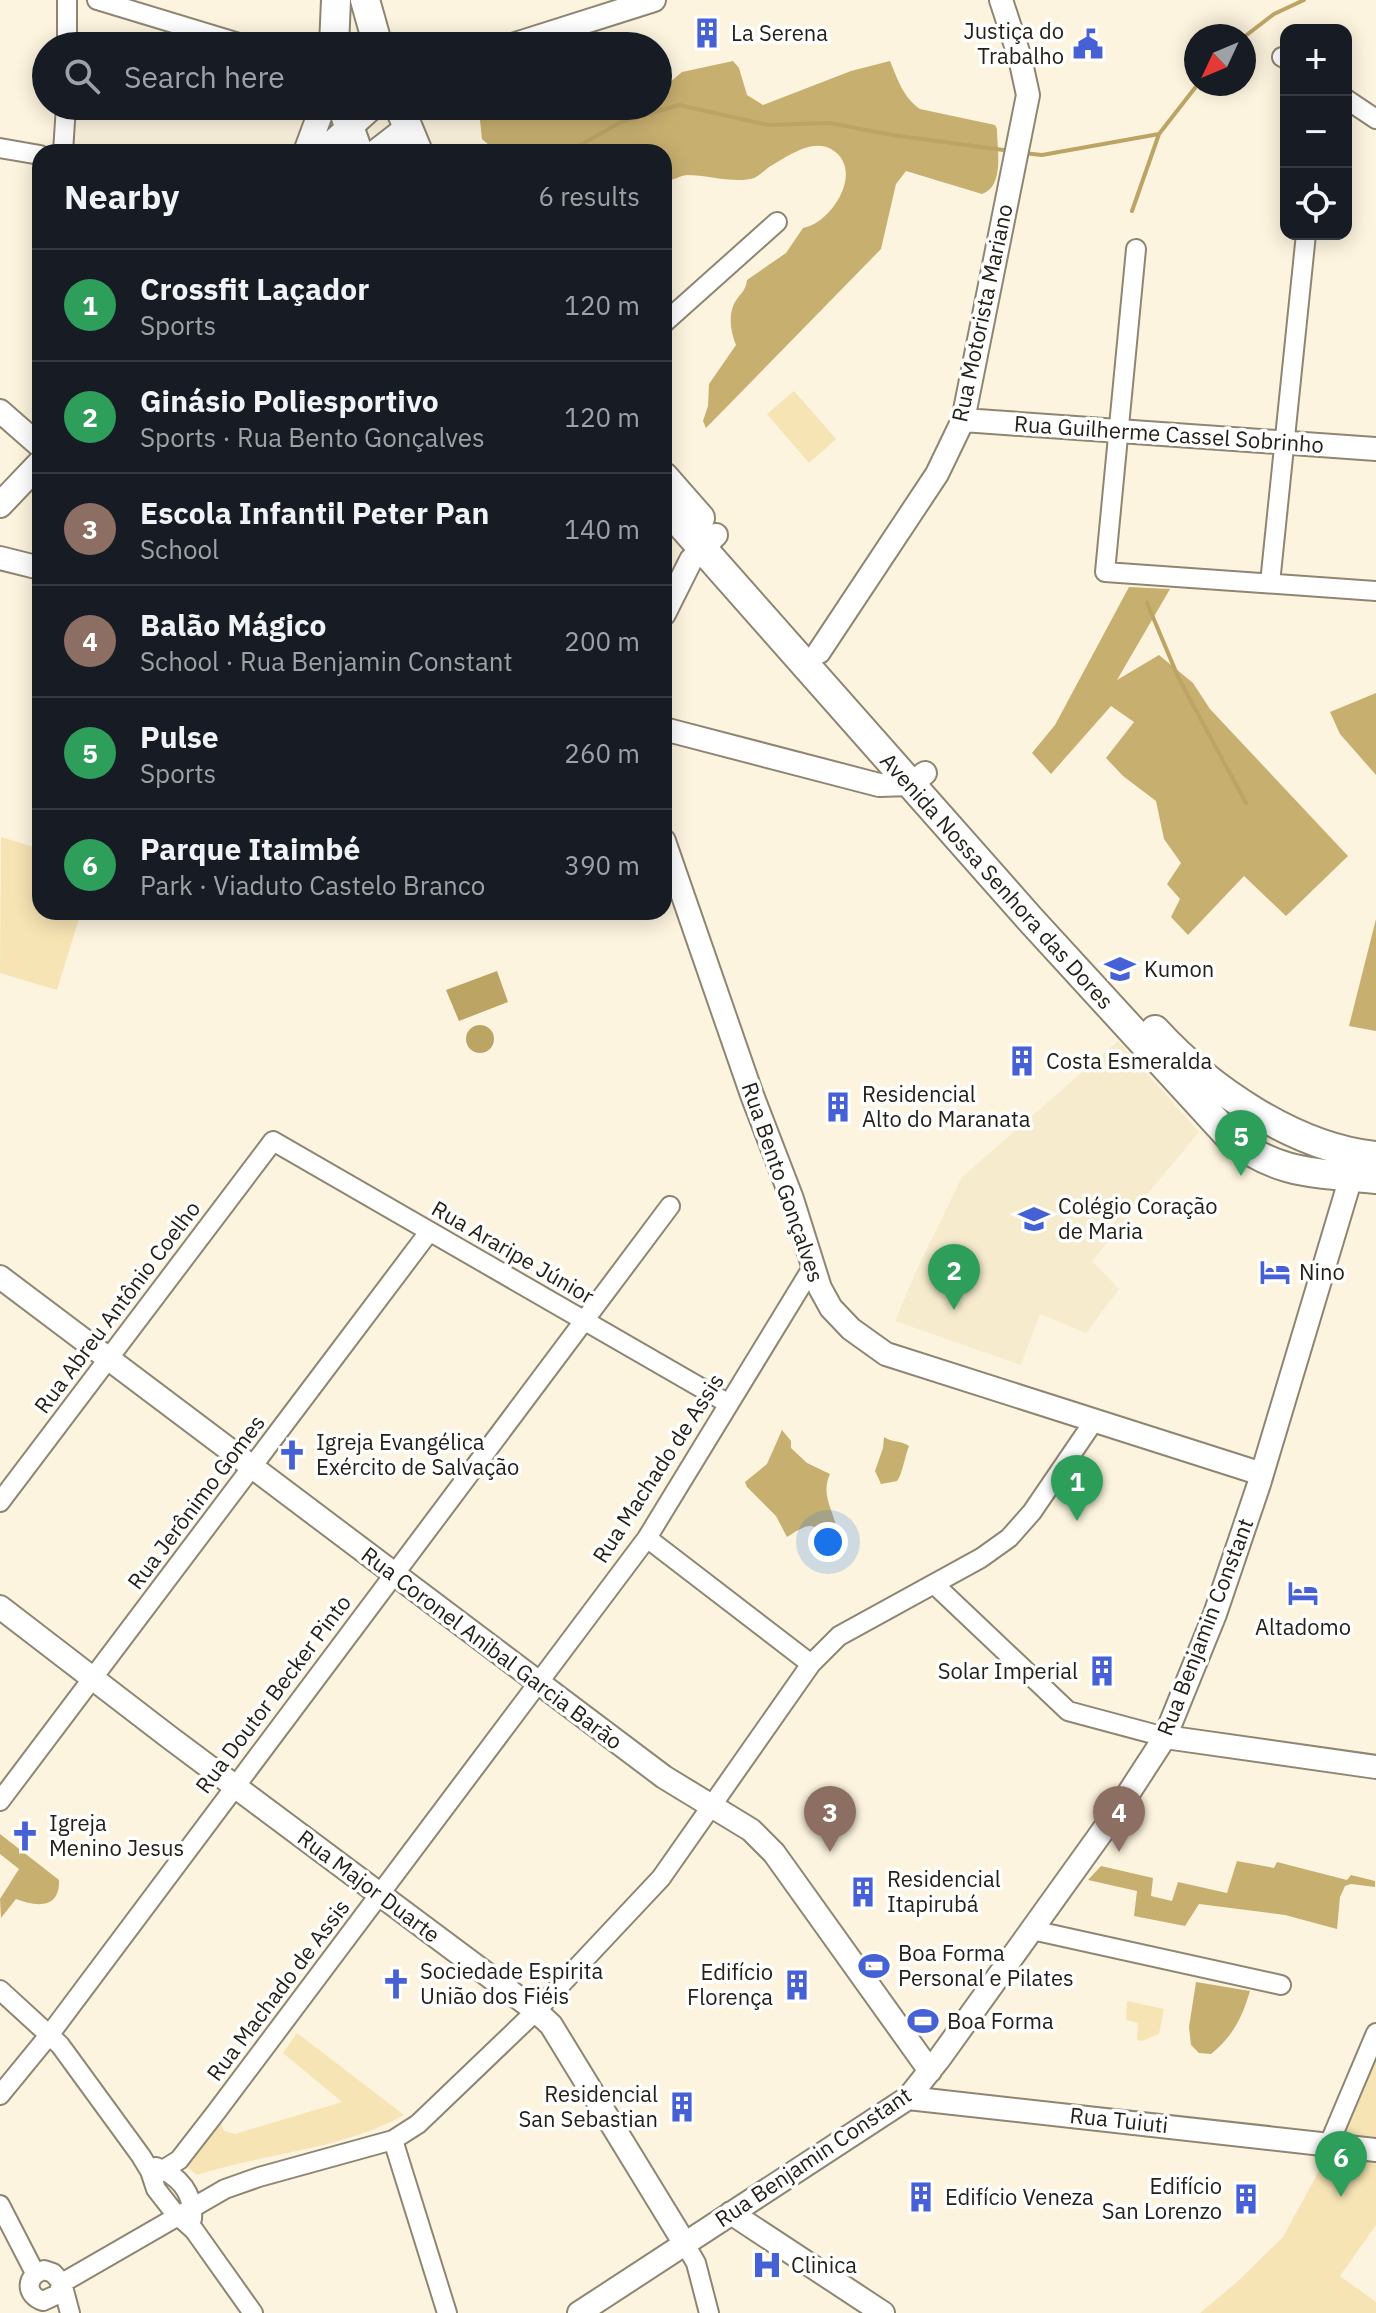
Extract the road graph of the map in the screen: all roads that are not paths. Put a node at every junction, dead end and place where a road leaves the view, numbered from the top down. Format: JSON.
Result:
{"nodes":[{"id":1,"x":67,"y":0,"type":"edge"},
{"id":2,"x":97,"y":0,"type":"edge"},
{"id":3,"x":336,"y":0,"type":"edge"},
{"id":4,"x":365,"y":0,"type":"edge"},
{"id":5,"x":654,"y":0,"type":"edge"},
{"id":6,"x":1001,"y":0,"type":"edge"},
{"id":7,"x":614,"y":6,"type":"edge"},
{"id":8,"x":67,"y":32,"type":"edge"},
{"id":9,"x":203,"y":32,"type":"edge"},
{"id":10,"x":335,"y":32,"type":"edge"},
{"id":11,"x":374,"y":32,"type":"edge"},
{"id":12,"x":546,"y":32,"type":"edge"},
{"id":13,"x":1352,"y":103,"type":"edge"},
{"id":14,"x":1376,"y":119,"type":"edge"},
{"id":15,"x":65,"y":120,"type":"edge"},
{"id":16,"x":318,"y":120,"type":"edge"},
{"id":17,"x":410,"y":123,"type":"edge"},
{"id":18,"x":349,"y":129,"type":"edge"},
{"id":19,"x":64,"y":144,"type":"edge"},
{"id":20,"x":309,"y":144,"type":"edge"},
{"id":21,"x":331,"y":144,"type":"edge"},
{"id":22,"x":385,"y":144,"type":"edge"},
{"id":23,"x":0,"y":148,"type":"edge"},
{"id":24,"x":32,"y":154,"type":"edge"},
{"id":25,"x":777,"y":222,"type":"dead end"},
{"id":26,"x":1305,"y":240,"type":"edge"},
{"id":27,"x":1136,"y":249,"type":"dead end"},
{"id":28,"x":672,"y":316,"type":"edge"},
{"id":29,"x":0,"y":411,"type":"edge"},
{"id":30,"x":963,"y":420,"type":"junction"},
{"id":31,"x":1118,"y":431,"type":"junction"},
{"id":32,"x":32,"y":439,"type":"edge"},
{"id":33,"x":1284,"y":443,"type":"junction"},
{"id":34,"x":1376,"y":449,"type":"edge"},
{"id":35,"x":32,"y":471,"type":"edge"},
{"id":36,"x":672,"y":489,"type":"edge"},
{"id":37,"x":0,"y":505,"type":"edge"},
{"id":38,"x":672,"y":512,"type":"edge"},
{"id":39,"x":709,"y":542,"type":"junction"},
{"id":40,"x":0,"y":558,"type":"edge"},
{"id":41,"x":32,"y":566,"type":"edge"},
{"id":42,"x":1270,"y":583,"type":"junction"},
{"id":43,"x":1376,"y":591,"type":"edge"},
{"id":44,"x":672,"y":598,"type":"edge"},
{"id":45,"x":819,"y":652,"type":"junction"},
{"id":46,"x":672,"y":731,"type":"edge"},
{"id":47,"x":918,"y":778,"type":"junction"},
{"id":48,"x":672,"y":864,"type":"edge"},
{"id":49,"x":1274,"y":1121,"type":"junction"},
{"id":50,"x":273,"y":1141,"type":"joint"},
{"id":51,"x":1249,"y":1153,"type":"junction"},
{"id":52,"x":1376,"y":1156,"type":"edge"},
{"id":53,"x":1364,"y":1178,"type":"edge"},
{"id":54,"x":670,"y":1206,"type":"dead end"},
{"id":55,"x":429,"y":1232,"type":"junction"},
{"id":56,"x":812,"y":1268,"type":"junction"},
{"id":57,"x":0,"y":1277,"type":"edge"},
{"id":58,"x":584,"y":1321,"type":"junction"},
{"id":59,"x":109,"y":1359,"type":"junction"},
{"id":60,"x":729,"y":1404,"type":"junction"},
{"id":61,"x":1094,"y":1421,"type":"junction"},
{"id":62,"x":252,"y":1467,"type":"junction"},
{"id":63,"x":1262,"y":1474,"type":"junction"},
{"id":64,"x":0,"y":1502,"type":"edge"},
{"id":65,"x":647,"y":1538,"type":"junction"},
{"id":66,"x":394,"y":1574,"type":"junction"},
{"id":67,"x":934,"y":1584,"type":"junction"},
{"id":68,"x":0,"y":1607,"type":"edge"},
{"id":69,"x":811,"y":1664,"type":"junction"},
{"id":70,"x":93,"y":1679,"type":"junction"},
{"id":71,"x":538,"y":1683,"type":"junction"},
{"id":72,"x":1165,"y":1737,"type":"junction"},
{"id":73,"x":1376,"y":1767,"type":"edge"},
{"id":74,"x":234,"y":1785,"type":"junction"},
{"id":75,"x":0,"y":1801,"type":"edge"},
{"id":76,"x":711,"y":1806,"type":"junction"},
{"id":77,"x":379,"y":1894,"type":"junction"},
{"id":78,"x":1032,"y":1930,"type":"junction"},
{"id":79,"x":1281,"y":1985,"type":"dead end"},
{"id":80,"x":0,"y":1990,"type":"edge"},
{"id":81,"x":536,"y":2011,"type":"junction"},
{"id":82,"x":1376,"y":2033,"type":"edge"},
{"id":83,"x":50,"y":2034,"type":"junction"},
{"id":84,"x":930,"y":2071,"type":"junction"},
{"id":85,"x":0,"y":2095,"type":"edge"},
{"id":86,"x":908,"y":2098,"type":"junction"},
{"id":87,"x":393,"y":2140,"type":"junction"},
{"id":88,"x":1329,"y":2144,"type":"junction"},
{"id":89,"x":1376,"y":2150,"type":"edge"},
{"id":90,"x":168,"y":2172,"type":"junction"},
{"id":91,"x":166,"y":2203,"type":"junction"},
{"id":92,"x":0,"y":2205,"type":"edge"},
{"id":93,"x":731,"y":2213,"type":"junction"},
{"id":94,"x":189,"y":2218,"type":"junction"},
{"id":95,"x":158,"y":2226,"type":"junction"},
{"id":96,"x":685,"y":2244,"type":"junction"},
{"id":97,"x":35,"y":2273,"type":"junction"},
{"id":98,"x":64,"y":2297,"type":"edge"},
{"id":99,"x":33,"y":2305,"type":"edge"},
{"id":100,"x":253,"y":2313,"type":"edge"},
{"id":101,"x":447,"y":2313,"type":"edge"},
{"id":102,"x":579,"y":2313,"type":"edge"},
{"id":103,"x":709,"y":2313,"type":"edge"},
{"id":104,"x":883,"y":2313,"type":"edge"}],
"edges":[{"from":1,"to":8,"type":"street"},
{"from":2,"to":9,"type":"street"},
{"from":3,"to":10,"type":"main road"},
{"from":4,"to":11,"type":"main road"},
{"from":5,"to":7,"type":"street"},
{"from":6,"to":30,"type":"street","name":"Rua Motorista Mariano"},
{"from":7,"to":12,"type":"street"},
{"from":13,"to":14,"type":"street"},
{"from":15,"to":19,"type":"street"},
{"from":16,"to":20,"type":"main road"},
{"from":17,"to":22,"type":"main road"},
{"from":18,"to":21,"type":"main road"},
{"from":23,"to":24,"type":"street"},
{"from":25,"to":28,"type":"street"},
{"from":26,"to":33,"type":"street"},
{"from":27,"to":31,"type":"street"},
{"from":29,"to":32,"type":"street"},
{"from":30,"to":31,"type":"street","name":"Rua Guilherme Cassel Sobrinho"},
{"from":30,"to":45,"type":"street","name":"Rua Motorista Mariano"},
{"from":31,"to":33,"type":"street","name":"Rua Guilherme Cassel Sobrinho"},
{"from":31,"to":42,"type":"street"},
{"from":33,"to":34,"type":"street","name":"Rua Guilherme Cassel Sobrinho"},
{"from":33,"to":42,"type":"street"},
{"from":35,"to":37,"type":"main road"},
{"from":36,"to":39,"type":"main road","name":"Avenida Nossa Senhora das Dores"},
{"from":38,"to":39,"type":"main road","name":"Avenida Nossa Senhora das Dores"},
{"from":39,"to":44,"type":"street"},
{"from":39,"to":45,"type":"main road","name":"Avenida Nossa Senhora das Dores"},
{"from":39,"to":47,"type":"main road","name":"Avenida Nossa Senhora das Dores"},
{"from":40,"to":41,"type":"street"},
{"from":42,"to":43,"type":"street"},
{"from":45,"to":47,"type":"main road","name":"Avenida Nossa Senhora das Dores"},
{"from":46,"to":47,"type":"street"},
{"from":47,"to":49,"type":"main road","name":"Avenida Nossa Senhora das Dores"},
{"from":47,"to":51,"type":"main road","name":"Avenida Nossa Senhora das Dores"},
{"from":48,"to":56,"type":"street","name":"Rua Bento Gonçalves"},
{"from":49,"to":51,"type":"main road"},
{"from":49,"to":52,"type":"main road","name":"Avenida Nossa Senhora das Dores"},
{"from":50,"to":55,"type":"street","name":"Rua Araripe Júnior"},
{"from":50,"to":59,"type":"street","name":"Rua Abreu Antônio Coelho"},
{"from":51,"to":53,"type":"main road","name":"Avenida Nossa Senhora das Dores"},
{"from":53,"to":63,"type":"street","name":"Rua Benjamin Constant"},
{"from":54,"to":58,"type":"street","name":"Rua Doutor Becker Pinto"},
{"from":55,"to":58,"type":"street","name":"Rua Araripe Júnior"},
{"from":55,"to":62,"type":"street","name":"Rua Jerônimo Gomes"},
{"from":56,"to":60,"type":"street","name":"Rua Machado de Assis"},
{"from":56,"to":61,"type":"street","name":"Rua Bento Gonçalves"},
{"from":57,"to":59,"type":"street","name":"Rua Coronel Anibal Garcia Barão"},
{"from":58,"to":60,"type":"street","name":"Rua Araripe Júnior"},
{"from":58,"to":66,"type":"street","name":"Rua Doutor Becker Pinto"},
{"from":59,"to":62,"type":"street","name":"Rua Coronel Anibal Garcia Barão"},
{"from":59,"to":64,"type":"street","name":"Rua Abreu Antônio Coelho"},
{"from":60,"to":65,"type":"street","name":"Rua Machado de Assis"},
{"from":61,"to":63,"type":"street","name":"Rua Bento Gonçalves"},
{"from":61,"to":67,"type":"street"},
{"from":62,"to":66,"type":"street","name":"Rua Coronel Anibal Garcia Barão"},
{"from":62,"to":70,"type":"street","name":"Rua Jerônimo Gomes"},
{"from":63,"to":72,"type":"street","name":"Rua Benjamin Constant"},
{"from":65,"to":69,"type":"street"},
{"from":65,"to":71,"type":"street","name":"Rua Machado de Assis"},
{"from":66,"to":71,"type":"street","name":"Rua Coronel Anibal Garcia Barão"},
{"from":66,"to":74,"type":"street","name":"Rua Doutor Becker Pinto"},
{"from":67,"to":69,"type":"street"},
{"from":67,"to":72,"type":"street"},
{"from":68,"to":70,"type":"street","name":"Rua Major Duarte"},
{"from":69,"to":76,"type":"street"},
{"from":70,"to":74,"type":"street","name":"Rua Major Duarte"},
{"from":70,"to":75,"type":"street","name":"Rua Jerônimo Gomes"},
{"from":71,"to":76,"type":"street","name":"Rua Coronel Anibal Garcia Barão"},
{"from":71,"to":77,"type":"street","name":"Rua Machado de Assis"},
{"from":72,"to":73,"type":"street"},
{"from":72,"to":78,"type":"street","name":"Rua Benjamin Constant"},
{"from":74,"to":77,"type":"street","name":"Rua Major Duarte"},
{"from":74,"to":83,"type":"street","name":"Rua Doutor Becker Pinto"},
{"from":76,"to":81,"type":"street"},
{"from":76,"to":84,"type":"street","name":"Rua Coronel Anibal Garcia Barão"},
{"from":77,"to":81,"type":"street","name":"Rua Major Duarte"},
{"from":77,"to":90,"type":"street","name":"Rua Machado de Assis"},
{"from":78,"to":79,"type":"street"},
{"from":78,"to":84,"type":"street","name":"Rua Benjamin Constant"},
{"from":80,"to":83,"type":"street"},
{"from":81,"to":87,"type":"street"},
{"from":81,"to":96,"type":"street","name":"Rua Major Duarte"},
{"from":82,"to":88,"type":"street"},
{"from":83,"to":85,"type":"street","name":"Rua Doutor Becker Pinto"},
{"from":83,"to":90,"type":"street"},
{"from":84,"to":86,"type":"street","name":"Rua Benjamin Constant"},
{"from":86,"to":88,"type":"street","name":"Rua Tuiuti"},
{"from":86,"to":93,"type":"street","name":"Rua Benjamin Constant"},
{"from":87,"to":94,"type":"street"},
{"from":87,"to":101,"type":"street"},
{"from":88,"to":89,"type":"street","name":"Rua Tuiuti"},
{"from":90,"to":91,"type":"street"},
{"from":90,"to":94,"type":"street"},
{"from":91,"to":94,"type":"street"},
{"from":91,"to":95,"type":"street"},
{"from":92,"to":97,"type":"street"},
{"from":93,"to":96,"type":"street","name":"Rua Benjamin Constant"},
{"from":93,"to":104,"type":"street"},
{"from":94,"to":95,"type":"street"},
{"from":94,"to":100,"type":"street"},
{"from":95,"to":98,"type":"street"},
{"from":96,"to":102,"type":"street","name":"Rua Benjamin Constant"},
{"from":96,"to":103,"type":"street","name":"Rua Major Duarte"},
{"from":97,"to":98,"type":"street"},
{"from":97,"to":99,"type":"street"},
{"from":98,"to":99,"type":"street"}]}
